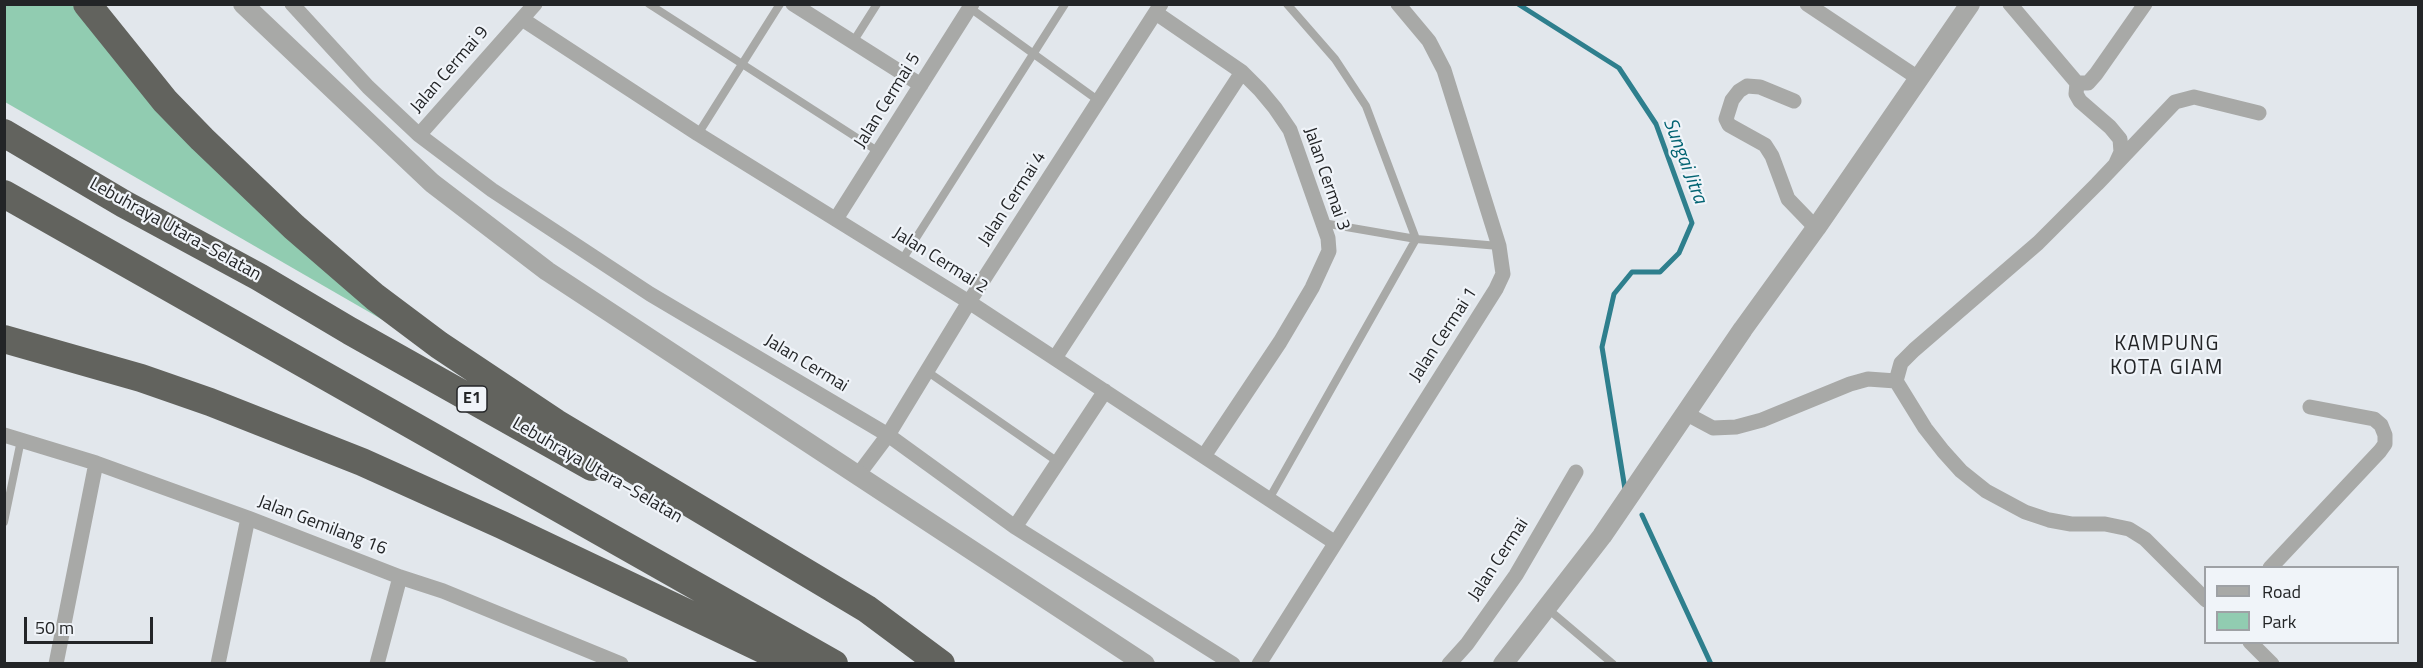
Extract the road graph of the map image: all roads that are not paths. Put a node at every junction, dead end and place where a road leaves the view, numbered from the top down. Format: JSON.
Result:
{"nodes":[{"id":1,"x":87,"y":4,"type":"edge"},
{"id":2,"x":243,"y":4,"type":"edge"},
{"id":3,"x":292,"y":4,"type":"edge"},
{"id":4,"x":535,"y":4,"type":"edge"},
{"id":5,"x":650,"y":4,"type":"edge"},
{"id":6,"x":780,"y":4,"type":"edge"},
{"id":7,"x":793,"y":4,"type":"edge"},
{"id":8,"x":877,"y":4,"type":"edge"},
{"id":9,"x":1065,"y":4,"type":"edge"},
{"id":10,"x":1287,"y":4,"type":"edge"},
{"id":11,"x":1398,"y":4,"type":"edge"},
{"id":12,"x":1807,"y":4,"type":"edge"},
{"id":13,"x":1970,"y":4,"type":"edge"},
{"id":14,"x":2010,"y":4,"type":"edge"},
{"id":15,"x":2145,"y":4,"type":"edge"},
{"id":16,"x":971,"y":6,"type":"edge"},
{"id":17,"x":1159,"y":9,"type":"edge"},
{"id":18,"x":522,"y":19,"type":"junction"},
{"id":19,"x":853,"y":42,"type":"junction"},
{"id":20,"x":1033,"y":53,"type":"junction"},
{"id":21,"x":742,"y":64,"type":"junction"},
{"id":22,"x":1242,"y":72,"type":"junction"},
{"id":23,"x":1918,"y":78,"type":"junction"},
{"id":24,"x":2077,"y":83,"type":"junction"},
{"id":25,"x":921,"y":85,"type":"junction"},
{"id":26,"x":1794,"y":100,"type":"dead end"},
{"id":27,"x":1100,"y":102,"type":"junction"},
{"id":28,"x":2259,"y":113,"type":"dead end"},
{"id":29,"x":4,"y":133,"type":"edge"},
{"id":30,"x":699,"y":134,"type":"junction"},
{"id":31,"x":419,"y":135,"type":"junction"},
{"id":32,"x":879,"y":152,"type":"junction"},
{"id":33,"x":2115,"y":165,"type":"junction"},
{"id":34,"x":4,"y":194,"type":"edge"},
{"id":35,"x":836,"y":219,"type":"junction"},
{"id":36,"x":1323,"y":223,"type":"junction"},
{"id":37,"x":1816,"y":228,"type":"junction"},
{"id":38,"x":1416,"y":239,"type":"junction"},
{"id":39,"x":1499,"y":246,"type":"junction"},
{"id":40,"x":902,"y":260,"type":"junction"},
{"id":41,"x":969,"y":302,"type":"junction"},
{"id":42,"x":4,"y":339,"type":"edge"},
{"id":43,"x":1055,"y":358,"type":"junction"},
{"id":44,"x":928,"y":372,"type":"junction"},
{"id":45,"x":1896,"y":381,"type":"junction"},
{"id":46,"x":1105,"y":391,"type":"junction"},
{"id":47,"x":2310,"y":407,"type":"dead end"},
{"id":48,"x":1685,"y":412,"type":"junction"},
{"id":49,"x":4,"y":435,"type":"edge"},
{"id":50,"x":888,"y":435,"type":"junction"},
{"id":51,"x":21,"y":440,"type":"junction"},
{"id":52,"x":1204,"y":456,"type":"junction"},
{"id":53,"x":1058,"y":462,"type":"junction"},
{"id":54,"x":96,"y":463,"type":"junction"},
{"id":55,"x":1576,"y":472,"type":"dead end"},
{"id":56,"x":858,"y":475,"type":"junction"},
{"id":57,"x":1269,"y":499,"type":"junction"},
{"id":58,"x":248,"y":518,"type":"junction"},
{"id":59,"x":4,"y":522,"type":"edge"},
{"id":60,"x":1015,"y":527,"type":"junction"},
{"id":61,"x":1335,"y":542,"type":"junction"},
{"id":62,"x":2271,"y":566,"type":"edge"},
{"id":63,"x":400,"y":577,"type":"junction"},
{"id":64,"x":2204,"y":599,"type":"edge"},
{"id":65,"x":1546,"y":608,"type":"junction"},
{"id":66,"x":2252,"y":644,"type":"edge"},
{"id":67,"x":56,"y":663,"type":"edge"},
{"id":68,"x":218,"y":663,"type":"edge"},
{"id":69,"x":377,"y":663,"type":"edge"},
{"id":70,"x":621,"y":663,"type":"edge"},
{"id":71,"x":794,"y":663,"type":"edge"},
{"id":72,"x":834,"y":663,"type":"edge"},
{"id":73,"x":941,"y":663,"type":"edge"},
{"id":74,"x":1145,"y":663,"type":"edge"},
{"id":75,"x":1233,"y":663,"type":"edge"},
{"id":76,"x":1259,"y":663,"type":"edge"},
{"id":77,"x":1449,"y":663,"type":"edge"},
{"id":78,"x":1503,"y":663,"type":"edge"},
{"id":79,"x":1613,"y":663,"type":"edge"},
{"id":80,"x":2272,"y":663,"type":"edge"}],
"edges":[{"from":1,"to":73,"type":"highway"},
{"from":2,"to":56,"type":"street"},
{"from":3,"to":31,"type":"street","name":"Jalan Cermai"},
{"from":4,"to":18,"type":"street","name":"Jalan Cermai 9"},
{"from":5,"to":21,"type":"lane"},
{"from":6,"to":21,"type":"lane"},
{"from":7,"to":19,"type":"street"},
{"from":8,"to":19,"type":"lane"},
{"from":9,"to":20,"type":"lane"},
{"from":10,"to":38,"type":"lane"},
{"from":11,"to":39,"type":"street","name":"Jalan Cermai 1"},
{"from":12,"to":23,"type":"street"},
{"from":13,"to":23,"type":"street"},
{"from":14,"to":24,"type":"street"},
{"from":15,"to":24,"type":"street"},
{"from":16,"to":20,"type":"lane"},
{"from":16,"to":25,"type":"street","name":"Jalan Cermai 5"},
{"from":17,"to":22,"type":"street","name":"Jalan Cermai 3"},
{"from":17,"to":27,"type":"street","name":"Jalan Cermai 4"},
{"from":18,"to":30,"type":"street","name":"Jalan Cermai 2"},
{"from":18,"to":31,"type":"street","name":"Jalan Cermai 9"},
{"from":19,"to":25,"type":"street"},
{"from":20,"to":27,"type":"lane"},
{"from":20,"to":40,"type":"lane"},
{"from":21,"to":30,"type":"lane"},
{"from":21,"to":32,"type":"lane"},
{"from":22,"to":36,"type":"street","name":"Jalan Cermai 3"},
{"from":22,"to":43,"type":"street"},
{"from":23,"to":37,"type":"street"},
{"from":24,"to":33,"type":"street"},
{"from":25,"to":32,"type":"street","name":"Jalan Cermai 5"},
{"from":26,"to":37,"type":"street"},
{"from":27,"to":41,"type":"street","name":"Jalan Cermai 4"},
{"from":28,"to":33,"type":"street"},
{"from":29,"to":73,"type":"highway","name":"Lebuhraya Utara–Selatan","number":"E1"},
{"from":30,"to":35,"type":"street","name":"Jalan Cermai 2"},
{"from":31,"to":50,"type":"street","name":"Jalan Cermai"},
{"from":32,"to":35,"type":"street","name":"Jalan Cermai 5"},
{"from":33,"to":45,"type":"street"},
{"from":34,"to":72,"type":"highway"},
{"from":35,"to":40,"type":"street","name":"Jalan Cermai 2"},
{"from":36,"to":38,"type":"lane"},
{"from":36,"to":52,"type":"street","name":"Jalan Cermai 3"},
{"from":37,"to":48,"type":"street"},
{"from":38,"to":39,"type":"lane"},
{"from":38,"to":57,"type":"lane"},
{"from":39,"to":61,"type":"street","name":"Jalan Cermai 1"},
{"from":40,"to":41,"type":"street","name":"Jalan Cermai 2"},
{"from":41,"to":43,"type":"street","name":"Jalan Cermai 2"},
{"from":41,"to":44,"type":"street","name":"Jalan Cermai 4"},
{"from":42,"to":71,"type":"highway"},
{"from":43,"to":46,"type":"street","name":"Jalan Cermai 2"},
{"from":44,"to":50,"type":"street","name":"Jalan Cermai 4"},
{"from":44,"to":53,"type":"lane"},
{"from":45,"to":48,"type":"street"},
{"from":45,"to":64,"type":"street"},
{"from":46,"to":52,"type":"street","name":"Jalan Cermai 2"},
{"from":46,"to":53,"type":"street"},
{"from":47,"to":62,"type":"street"},
{"from":48,"to":65,"type":"street"},
{"from":49,"to":51,"type":"street","name":"Jalan Gemilang 16"},
{"from":50,"to":56,"type":"street","name":"Jalan Cermai 4"},
{"from":50,"to":60,"type":"street","name":"Jalan Cermai"},
{"from":51,"to":54,"type":"street","name":"Jalan Gemilang 16"},
{"from":51,"to":59,"type":"lane"},
{"from":52,"to":57,"type":"street","name":"Jalan Cermai 2"},
{"from":53,"to":60,"type":"street"},
{"from":54,"to":58,"type":"street","name":"Jalan Gemilang 16"},
{"from":54,"to":67,"type":"street"},
{"from":55,"to":77,"type":"street","name":"Jalan Cermai"},
{"from":56,"to":74,"type":"street"},
{"from":57,"to":61,"type":"street","name":"Jalan Cermai 2"},
{"from":58,"to":63,"type":"street","name":"Jalan Gemilang 16"},
{"from":58,"to":68,"type":"street"},
{"from":60,"to":75,"type":"street","name":"Jalan Cermai"},
{"from":61,"to":76,"type":"street","name":"Jalan Cermai 1"},
{"from":63,"to":69,"type":"street"},
{"from":63,"to":70,"type":"street","name":"Jalan Gemilang 16"},
{"from":65,"to":78,"type":"street"},
{"from":65,"to":79,"type":"lane"},
{"from":66,"to":80,"type":"street"}]}
